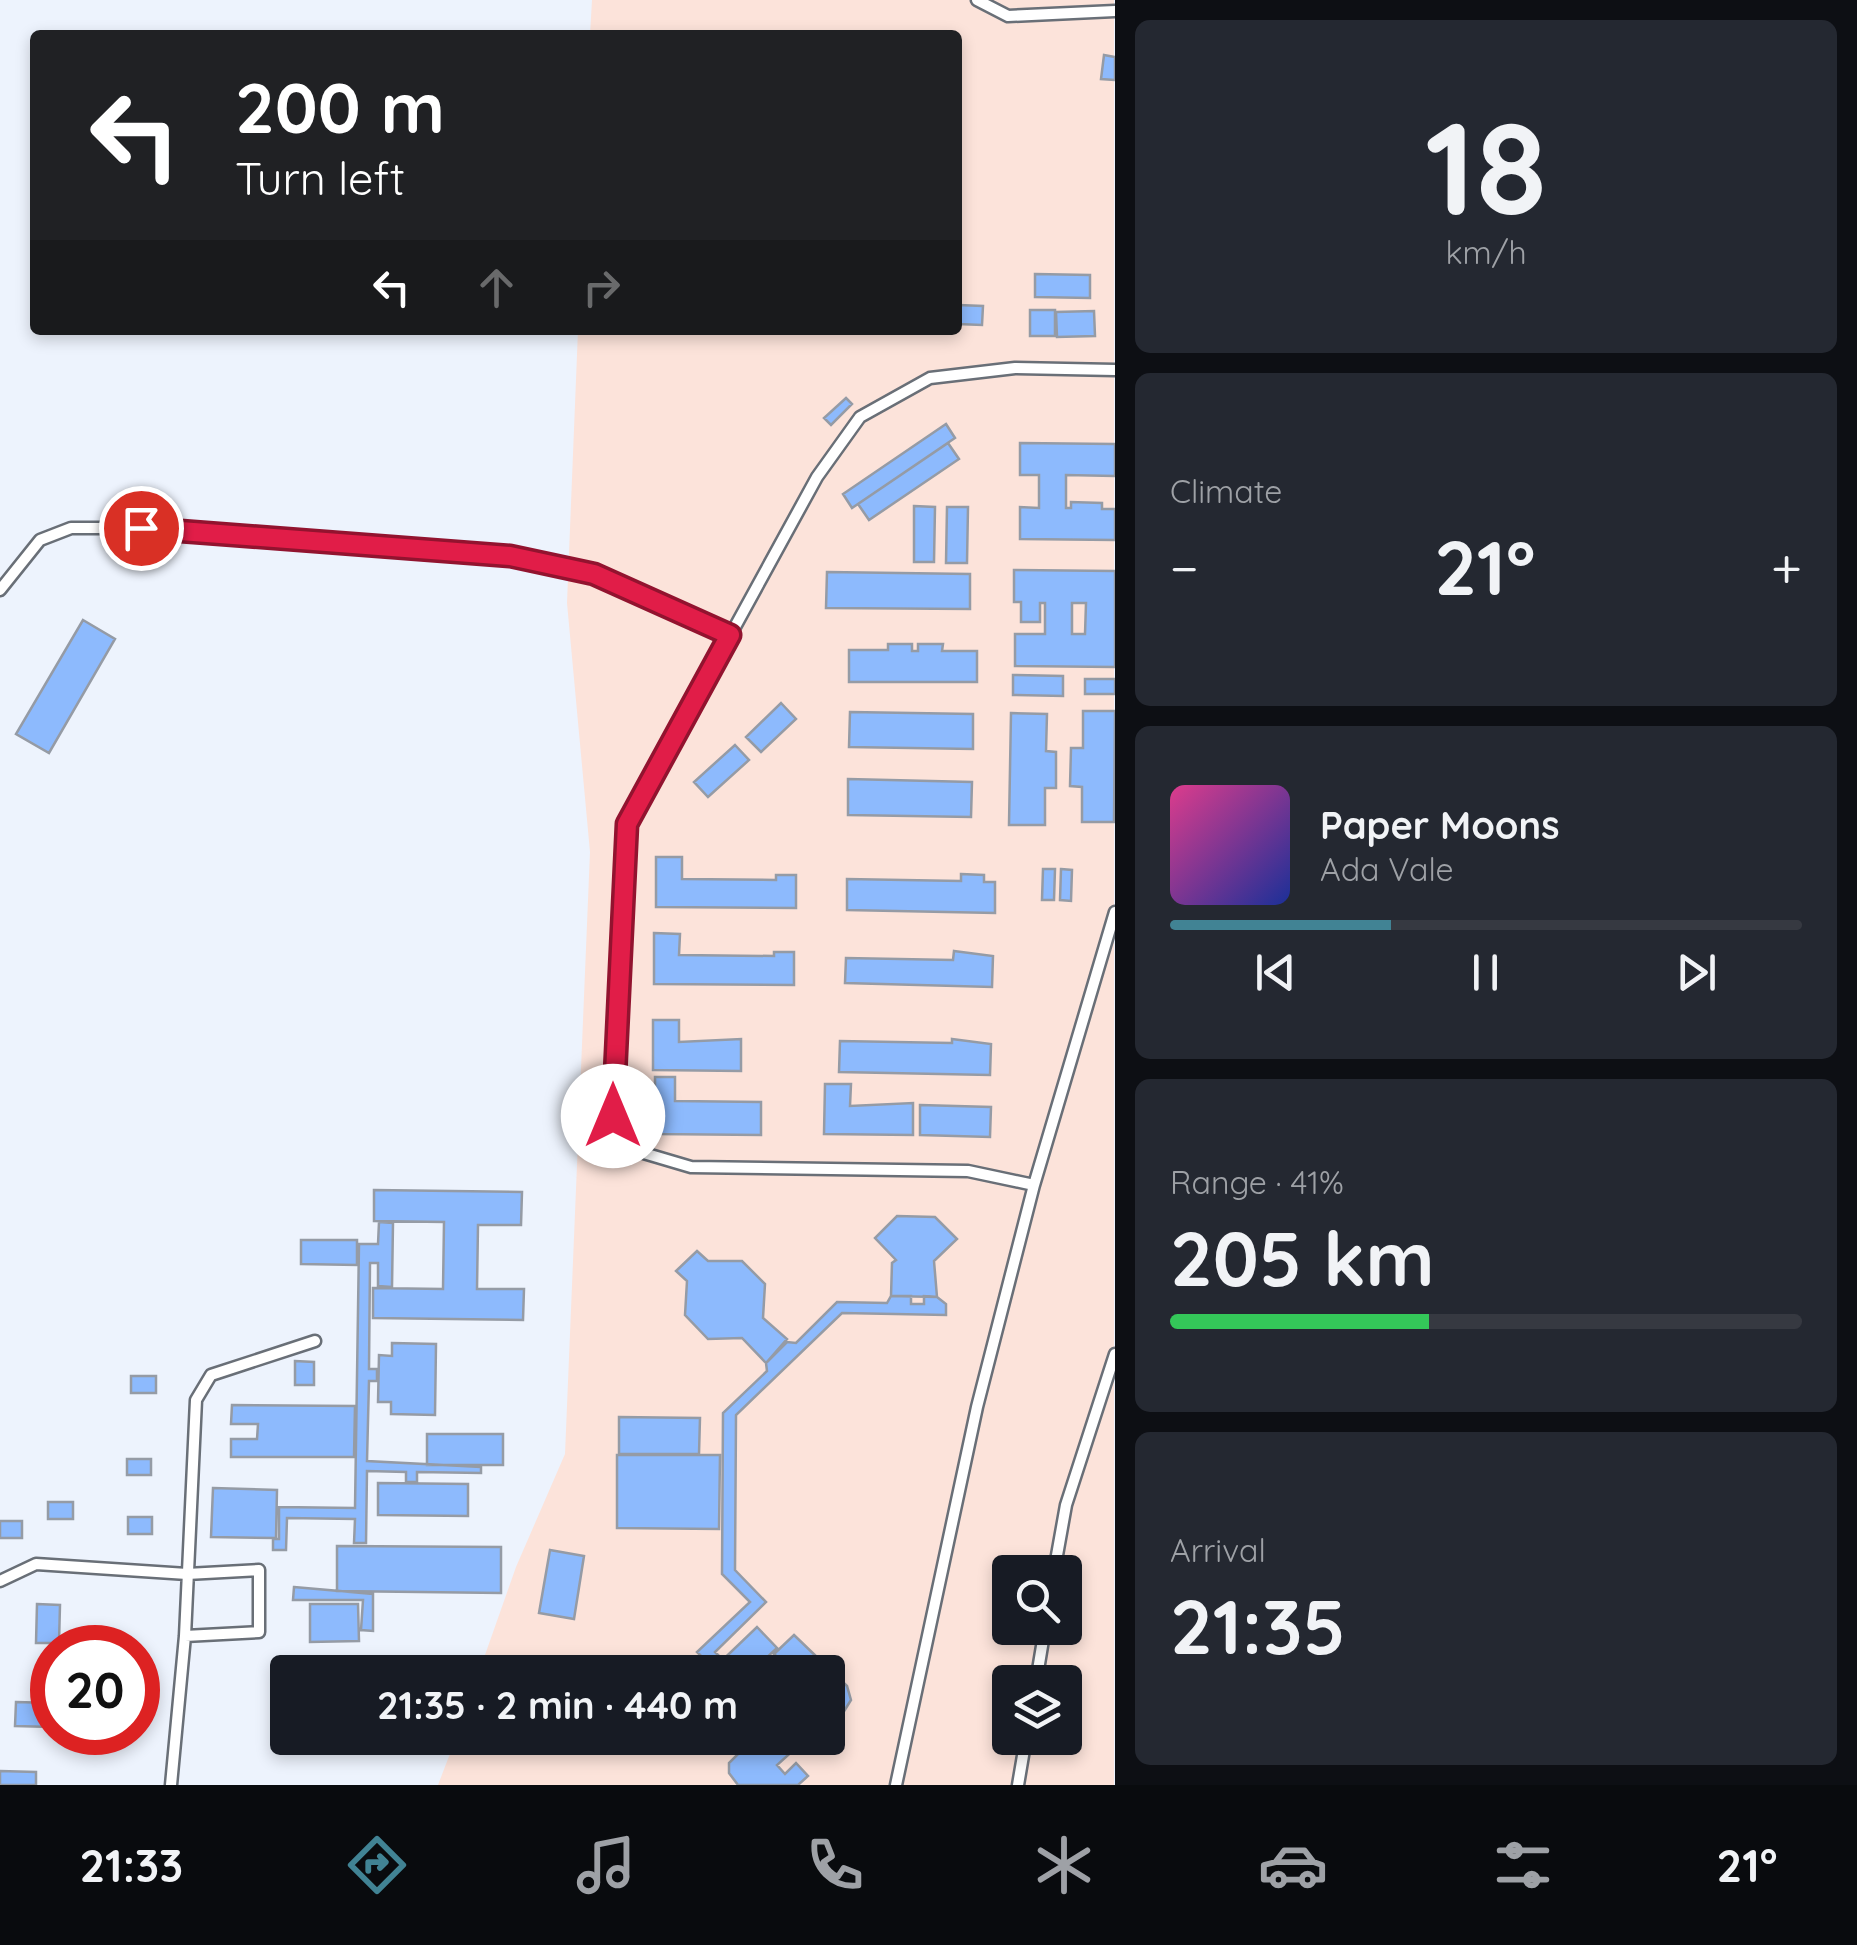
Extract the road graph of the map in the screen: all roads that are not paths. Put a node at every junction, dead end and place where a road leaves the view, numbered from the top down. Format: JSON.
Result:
{"nodes":[{"id":1,"x":978,"y":0,"type":"edge"},
{"id":2,"x":1114,"y":11,"type":"edge"},
{"id":3,"x":1114,"y":370,"type":"edge"},
{"id":4,"x":0,"y":590,"type":"edge"},
{"id":5,"x":730,"y":635,"type":"junction"},
{"id":6,"x":1114,"y":912,"type":"edge"},
{"id":7,"x":1034,"y":1185,"type":"junction"},
{"id":8,"x":315,"y":1342,"type":"dead end"},
{"id":9,"x":1114,"y":1358,"type":"edge"},
{"id":10,"x":1057,"y":1555,"type":"edge"},
{"id":11,"x":186,"y":1574,"type":"junction"},
{"id":12,"x":0,"y":1581,"type":"edge"},
{"id":13,"x":185,"y":1636,"type":"junction"},
{"id":14,"x":1023,"y":1755,"type":"edge"},
{"id":15,"x":171,"y":1785,"type":"edge"},
{"id":16,"x":896,"y":1785,"type":"edge"},
{"id":17,"x":1018,"y":1785,"type":"edge"}],
"edges":[{"from":1,"to":2,"type":"lane"},
{"from":3,"to":5,"type":"lane"},
{"from":4,"to":5,"type":"lane"},
{"from":5,"to":7,"type":"lane"},
{"from":6,"to":7,"type":"lane"},
{"from":7,"to":16,"type":"lane"},
{"from":8,"to":11,"type":"lane"},
{"from":9,"to":10,"type":"lane"},
{"from":11,"to":12,"type":"lane"},
{"from":11,"to":13,"type":"lane"},
{"from":11,"to":13,"type":"lane"},
{"from":13,"to":15,"type":"lane"},
{"from":14,"to":17,"type":"lane"}]}
